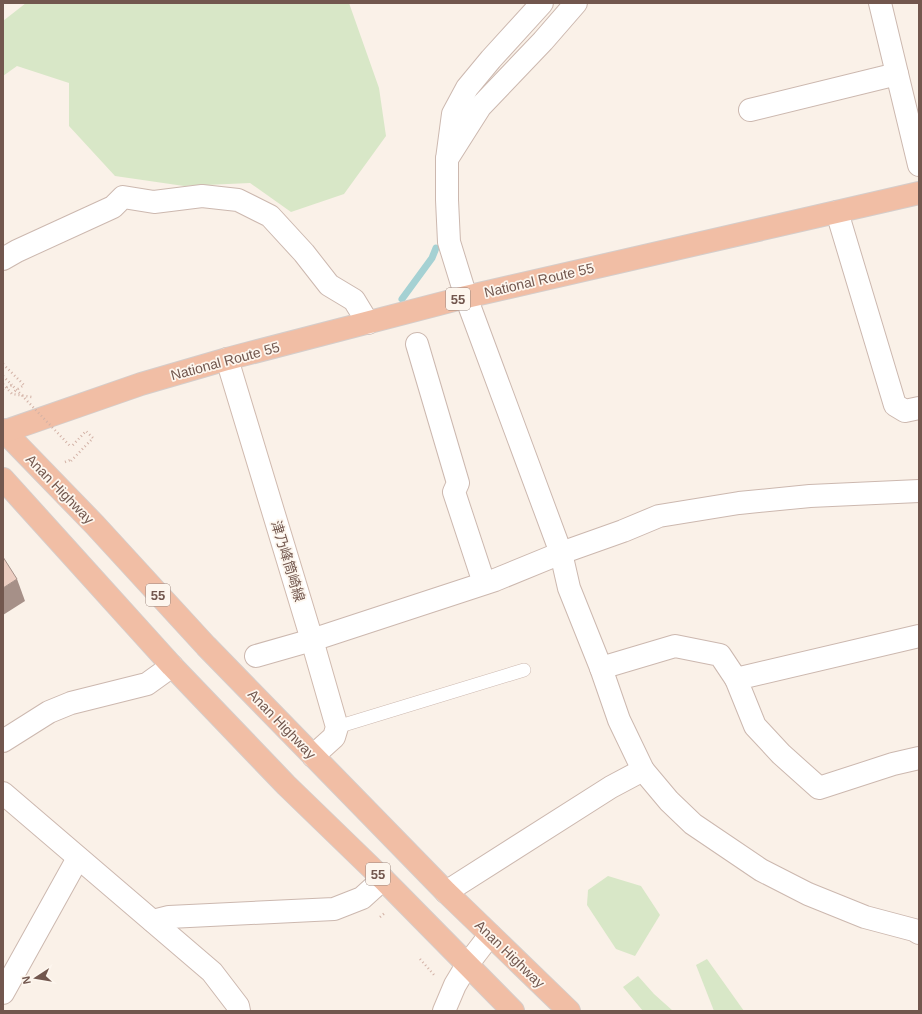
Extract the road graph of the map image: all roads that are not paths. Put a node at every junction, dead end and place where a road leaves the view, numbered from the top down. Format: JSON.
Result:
{"nodes":[{"id":1,"x":542,"y":3,"type":"edge"},
{"id":2,"x":576,"y":3,"type":"edge"},
{"id":3,"x":880,"y":3,"type":"edge"},
{"id":4,"x":512,"y":36,"type":"junction"},
{"id":5,"x":531,"y":54,"type":"junction"},
{"id":6,"x":897,"y":74,"type":"junction"},
{"id":7,"x":750,"y":110,"type":"dead end"},
{"id":8,"x":447,"y":159,"type":"junction"},
{"id":9,"x":919,"y":165,"type":"edge"},
{"id":10,"x":919,"y":193,"type":"edge"},
{"id":11,"x":837,"y":212,"type":"junction"},
{"id":12,"x":3,"y":260,"type":"edge"},
{"id":13,"x":466,"y":297,"type":"junction"},
{"id":14,"x":368,"y":323,"type":"junction"},
{"id":15,"x":417,"y":344,"type":"dead end"},
{"id":16,"x":227,"y":360,"type":"junction"},
{"id":17,"x":919,"y":408,"type":"edge"},
{"id":18,"x":4,"y":431,"type":"edge"},
{"id":19,"x":3,"y":479,"type":"edge"},
{"id":20,"x":917,"y":497,"type":"edge"},
{"id":21,"x":561,"y":553,"type":"junction"},
{"id":22,"x":484,"y":583,"type":"junction"},
{"id":23,"x":919,"y":636,"type":"edge"},
{"id":24,"x":312,"y":640,"type":"junction"},
{"id":25,"x":256,"y":656,"type":"dead end"},
{"id":26,"x":172,"y":666,"type":"junction"},
{"id":27,"x":600,"y":668,"type":"junction"},
{"id":28,"x":524,"y":670,"type":"dead end"},
{"id":29,"x":736,"y":678,"type":"junction"},
{"id":30,"x":337,"y":727,"type":"junction"},
{"id":31,"x":3,"y":741,"type":"edge"},
{"id":32,"x":313,"y":756,"type":"junction"},
{"id":33,"x":919,"y":758,"type":"edge"},
{"id":34,"x":643,"y":770,"type":"junction"},
{"id":35,"x":3,"y":793,"type":"edge"},
{"id":36,"x":78,"y":858,"type":"junction"},
{"id":37,"x":383,"y":879,"type":"junction"},
{"id":38,"x":446,"y":892,"type":"junction"},
{"id":39,"x":153,"y":921,"type":"junction"},
{"id":40,"x":919,"y":933,"type":"edge"},
{"id":41,"x":490,"y":935,"type":"junction"},
{"id":42,"x":467,"y":965,"type":"junction"},
{"id":43,"x":3,"y":993,"type":"edge"},
{"id":44,"x":239,"y":1011,"type":"edge"},
{"id":45,"x":444,"y":1011,"type":"edge"},
{"id":46,"x":513,"y":1011,"type":"edge"},
{"id":47,"x":569,"y":1011,"type":"edge"}],
"edges":[{"from":1,"to":4,"type":"street"},
{"from":2,"to":5,"type":"street"},
{"from":3,"to":6,"type":"street"},
{"from":4,"to":5,"type":"street"},
{"from":4,"to":8,"type":"street"},
{"from":5,"to":8,"type":"street"},
{"from":6,"to":7,"type":"street"},
{"from":6,"to":9,"type":"street"},
{"from":8,"to":13,"type":"street"},
{"from":10,"to":11,"type":"highway","name":"National Route 55","number":"55"},
{"from":11,"to":13,"type":"highway","name":"National Route 55","number":"55"},
{"from":11,"to":17,"type":"street"},
{"from":12,"to":14,"type":"street"},
{"from":13,"to":14,"type":"highway","name":"National Route 55","number":"55"},
{"from":13,"to":21,"type":"street"},
{"from":14,"to":16,"type":"highway","name":"National Route 55","number":"55"},
{"from":15,"to":22,"type":"street"},
{"from":16,"to":18,"type":"highway","name":"National Route 55","number":"55"},
{"from":16,"to":24,"type":"street","name":"津乃峰筒崎線"},
{"from":18,"to":32,"type":"highway","name":"Anan Highway","number":"55"},
{"from":19,"to":26,"type":"highway","number":"55"},
{"from":20,"to":21,"type":"street"},
{"from":21,"to":22,"type":"street"},
{"from":21,"to":27,"type":"street"},
{"from":22,"to":24,"type":"street"},
{"from":23,"to":29,"type":"street"},
{"from":24,"to":25,"type":"street"},
{"from":24,"to":30,"type":"street","name":"津乃峰筒崎線"},
{"from":26,"to":31,"type":"street"},
{"from":26,"to":37,"type":"highway","number":"55"},
{"from":27,"to":29,"type":"street"},
{"from":27,"to":34,"type":"street"},
{"from":28,"to":30,"type":"lane"},
{"from":29,"to":33,"type":"street"},
{"from":30,"to":32,"type":"street"},
{"from":32,"to":38,"type":"highway","name":"Anan Highway","number":"55"},
{"from":34,"to":38,"type":"street"},
{"from":34,"to":40,"type":"street"},
{"from":35,"to":36,"type":"street"},
{"from":36,"to":39,"type":"street"},
{"from":36,"to":43,"type":"street"},
{"from":37,"to":39,"type":"street"},
{"from":37,"to":42,"type":"highway","number":"55"},
{"from":38,"to":41,"type":"highway","name":"Anan Highway","number":"55"},
{"from":39,"to":44,"type":"street"},
{"from":41,"to":42,"type":"street"},
{"from":41,"to":47,"type":"highway","name":"Anan Highway","number":"55"},
{"from":42,"to":45,"type":"street"},
{"from":42,"to":46,"type":"highway","number":"55"}]}
